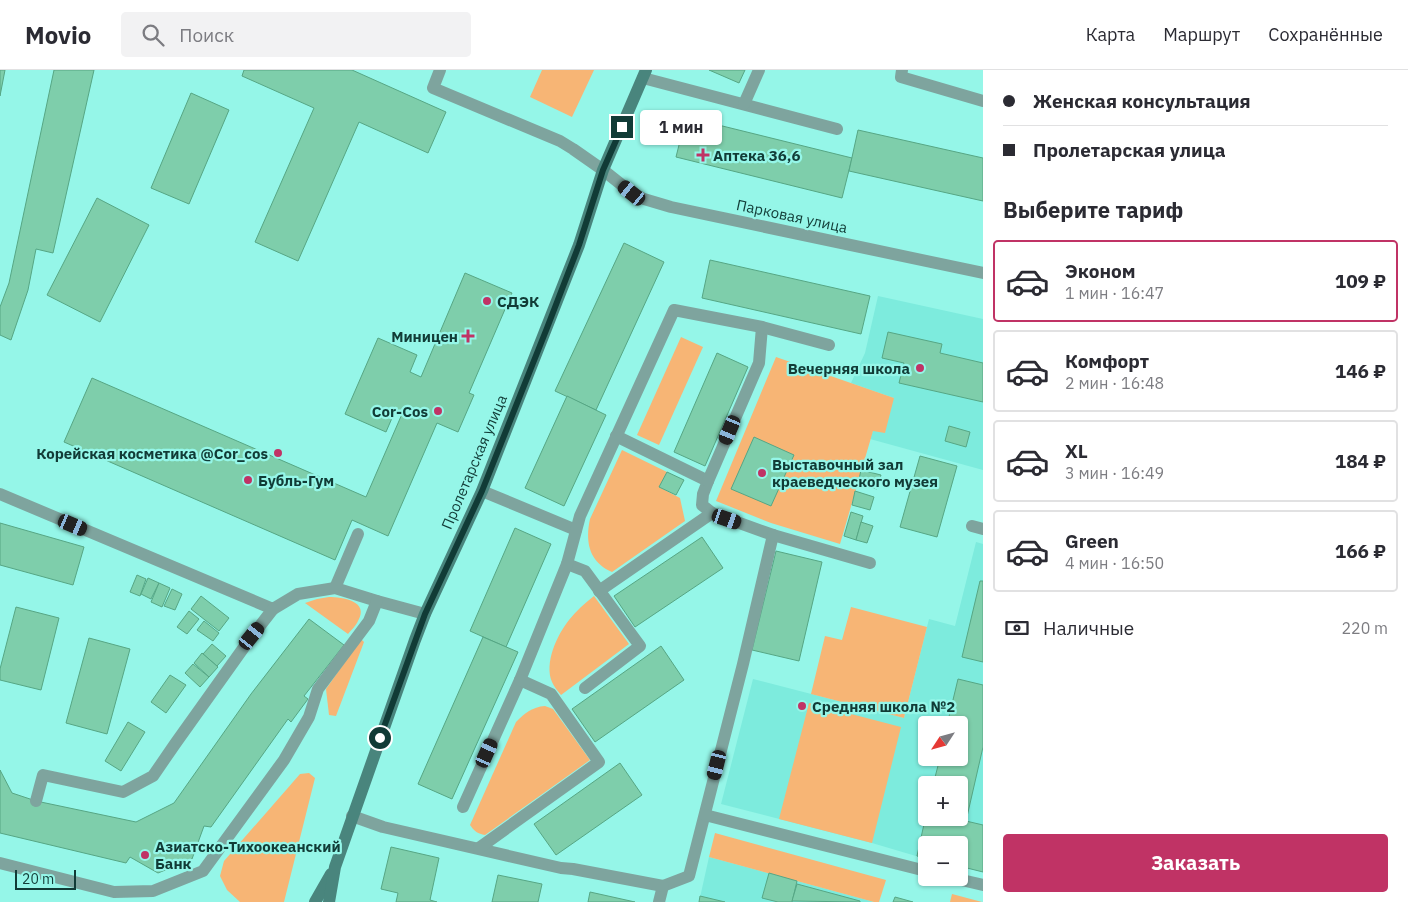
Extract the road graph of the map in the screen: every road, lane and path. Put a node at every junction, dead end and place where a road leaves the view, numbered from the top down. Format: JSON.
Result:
{"nodes":[{"id":1,"x":440,"y":70,"type":"edge"},
{"id":2,"x":759,"y":70,"type":"edge"},
{"id":3,"x":902,"y":70,"type":"edge"},
{"id":4,"x":644,"y":74,"type":"edge"},
{"id":5,"x":983,"y":101,"type":"edge"},
{"id":6,"x":744,"y":104,"type":"junction"},
{"id":7,"x":837,"y":129,"type":"dead end"},
{"id":8,"x":603,"y":170,"type":"junction"},
{"id":9,"x":983,"y":273,"type":"edge"},
{"id":10,"x":762,"y":327,"type":"junction"},
{"id":11,"x":829,"y":345,"type":"dead end"},
{"id":12,"x":616,"y":436,"type":"junction"},
{"id":13,"x":708,"y":481,"type":"junction"},
{"id":14,"x":482,"y":491,"type":"junction"},
{"id":15,"x":0,"y":494,"type":"edge"},
{"id":16,"x":712,"y":513,"type":"junction"},
{"id":17,"x":576,"y":530,"type":"junction"},
{"id":18,"x":358,"y":534,"type":"dead end"},
{"id":19,"x":773,"y":535,"type":"junction"},
{"id":20,"x":870,"y":562,"type":"dead end"},
{"id":21,"x":567,"y":564,"type":"junction"},
{"id":22,"x":335,"y":588,"type":"junction"},
{"id":23,"x":599,"y":591,"type":"junction"},
{"id":24,"x":377,"y":601,"type":"junction"},
{"id":25,"x":273,"y":609,"type":"junction"},
{"id":26,"x":425,"y":614,"type":"junction"},
{"id":27,"x":520,"y":680,"type":"junction"},
{"id":28,"x":585,"y":688,"type":"dead end"},
{"id":29,"x":36,"y":801,"type":"dead end"},
{"id":30,"x":463,"y":807,"type":"dead end"},
{"id":31,"x":705,"y":815,"type":"junction"},
{"id":32,"x":352,"y":816,"type":"junction"},
{"id":33,"x":478,"y":848,"type":"junction"},
{"id":34,"x":0,"y":863,"type":"edge"},
{"id":35,"x":335,"y":867,"type":"junction"},
{"id":36,"x":918,"y":869,"type":"edge"},
{"id":37,"x":968,"y":882,"type":"edge"},
{"id":38,"x":983,"y":885,"type":"edge"},
{"id":39,"x":663,"y":886,"type":"junction"},
{"id":40,"x":314,"y":902,"type":"edge"},
{"id":41,"x":330,"y":902,"type":"edge"},
{"id":42,"x":659,"y":902,"type":"edge"}],
"edges":[{"from":1,"to":8,"type":"street","name":"Парковая улица"},
{"from":2,"to":6,"type":"street"},
{"from":3,"to":5,"type":"street"},
{"from":4,"to":6,"type":"street"},
{"from":4,"to":8,"type":"street","name":"Пролетарская улица"},
{"from":6,"to":7,"type":"street"},
{"from":8,"to":9,"type":"street","name":"Парковая улица"},
{"from":8,"to":14,"type":"street","name":"Пролетарская улица"},
{"from":10,"to":11,"type":"street"},
{"from":10,"to":12,"type":"street"},
{"from":10,"to":13,"type":"street"},
{"from":12,"to":13,"type":"street"},
{"from":12,"to":17,"type":"street"},
{"from":13,"to":16,"type":"street"},
{"from":14,"to":17,"type":"street"},
{"from":14,"to":26,"type":"street","name":"Пролетарская улица"},
{"from":15,"to":25,"type":"street"},
{"from":16,"to":19,"type":"street"},
{"from":16,"to":23,"type":"street"},
{"from":17,"to":21,"type":"street"},
{"from":18,"to":22,"type":"street"},
{"from":19,"to":20,"type":"street"},
{"from":19,"to":31,"type":"street"},
{"from":21,"to":23,"type":"street"},
{"from":21,"to":27,"type":"street"},
{"from":22,"to":24,"type":"street"},
{"from":22,"to":25,"type":"street"},
{"from":23,"to":28,"type":"street"},
{"from":24,"to":26,"type":"street"},
{"from":24,"to":34,"type":"street"},
{"from":25,"to":29,"type":"street"},
{"from":26,"to":32,"type":"street","name":"Пролетарская улица"},
{"from":27,"to":30,"type":"street"},
{"from":27,"to":33,"type":"street"},
{"from":31,"to":36,"type":"street"},
{"from":31,"to":39,"type":"street"},
{"from":32,"to":33,"type":"street"},
{"from":32,"to":35,"type":"street","name":"Пролетарская улица"},
{"from":33,"to":39,"type":"street"},
{"from":35,"to":40,"type":"street","name":"Пролетарская улица"},
{"from":35,"to":41,"type":"street","name":"Пролетарская улица"},
{"from":37,"to":38,"type":"street"},
{"from":39,"to":42,"type":"street"}]}
